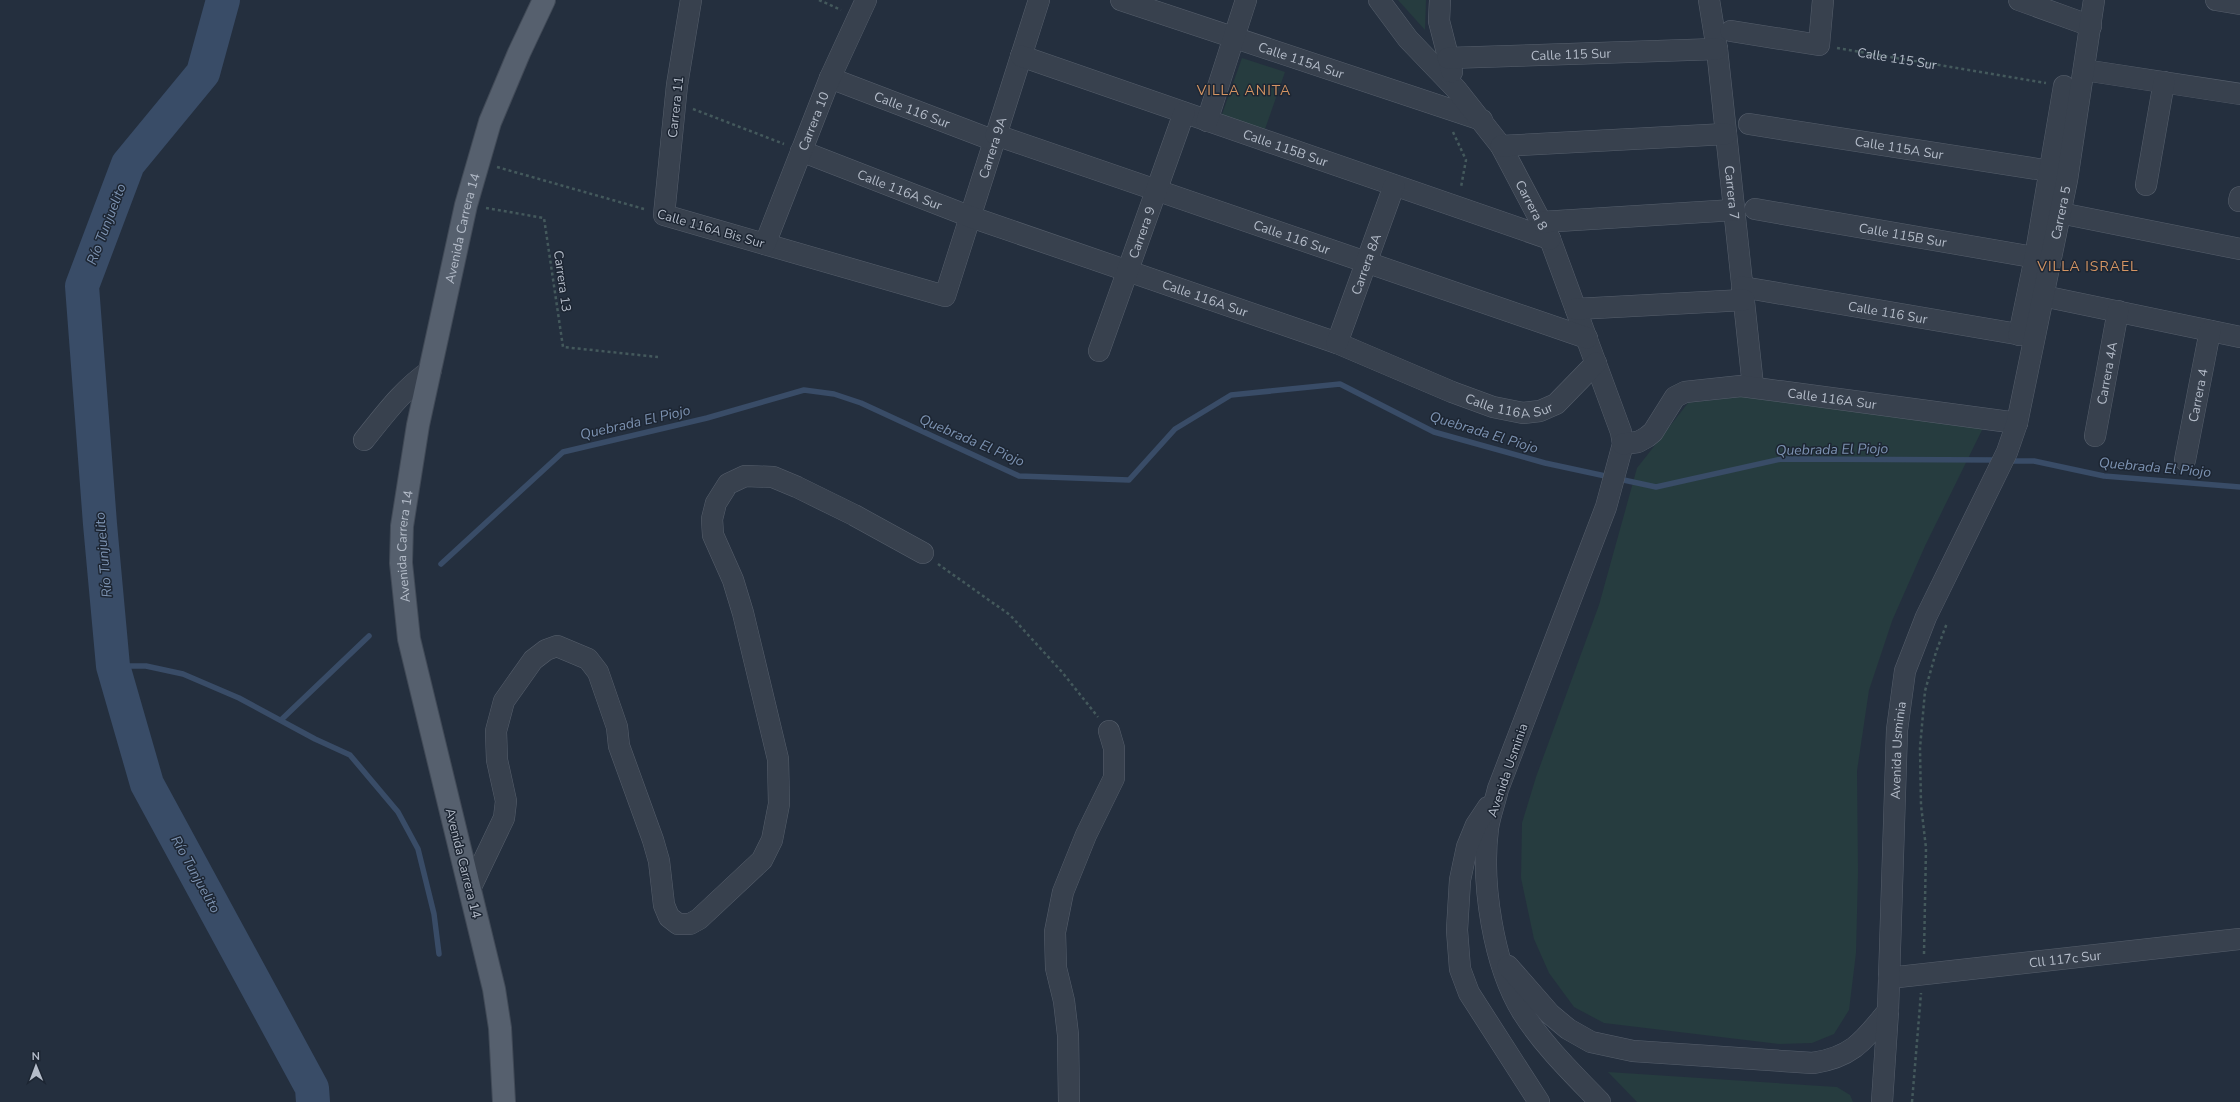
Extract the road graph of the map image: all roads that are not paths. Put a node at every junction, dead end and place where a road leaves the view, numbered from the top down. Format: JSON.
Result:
{"nodes":[{"id":1,"x":544,"y":0,"type":"edge"},
{"id":2,"x":691,"y":0,"type":"edge"},
{"id":3,"x":866,"y":0,"type":"edge"},
{"id":4,"x":1039,"y":0,"type":"edge"},
{"id":5,"x":1121,"y":0,"type":"edge"},
{"id":6,"x":1246,"y":0,"type":"edge"},
{"id":7,"x":1440,"y":0,"type":"edge"},
{"id":8,"x":1709,"y":0,"type":"edge"},
{"id":9,"x":1823,"y":0,"type":"edge"},
{"id":10,"x":2019,"y":0,"type":"edge"},
{"id":11,"x":2094,"y":0,"type":"edge"},
{"id":12,"x":2216,"y":0,"type":"edge"},
{"id":13,"x":1376,"y":1,"type":"edge"},
{"id":14,"x":2240,"y":4,"type":"edge"},
{"id":15,"x":2091,"y":26,"type":"junction"},
{"id":16,"x":1731,"y":31,"type":"dead end"},
{"id":17,"x":1234,"y":37,"type":"junction"},
{"id":18,"x":1717,"y":49,"type":"junction"},
{"id":19,"x":1021,"y":56,"type":"junction"},
{"id":20,"x":1448,"y":58,"type":"junction"},
{"id":21,"x":2084,"y":70,"type":"junction"},
{"id":22,"x":830,"y":78,"type":"junction"},
{"id":23,"x":2164,"y":82,"type":"junction"},
{"id":24,"x":2064,"y":86,"type":"road end"},
{"id":25,"x":1456,"y":88,"type":"junction"},
{"id":26,"x":2240,"y":94,"type":"edge"},
{"id":27,"x":1184,"y":113,"type":"junction"},
{"id":28,"x":1482,"y":120,"type":"junction"},
{"id":29,"x":1207,"y":121,"type":"junction"},
{"id":30,"x":1749,"y":124,"type":"dead end"},
{"id":31,"x":1726,"y":134,"type":"junction"},
{"id":32,"x":995,"y":138,"type":"junction"},
{"id":33,"x":1501,"y":146,"type":"junction"},
{"id":34,"x":801,"y":151,"type":"junction"},
{"id":35,"x":2050,"y":171,"type":"junction"},
{"id":36,"x":2146,"y":185,"type":"dead end"},
{"id":37,"x":1394,"y":186,"type":"junction"},
{"id":38,"x":1157,"y":190,"type":"junction"},
{"id":39,"x":1755,"y":209,"type":"dead end"},
{"id":40,"x":1734,"y":210,"type":"junction"},
{"id":41,"x":2060,"y":213,"type":"junction"},
{"id":42,"x":664,"y":215,"type":"joint"},
{"id":43,"x":971,"y":217,"type":"junction"},
{"id":44,"x":1546,"y":231,"type":"junction"},
{"id":45,"x":765,"y":244,"type":"junction"},
{"id":46,"x":2240,"y":249,"type":"edge"},
{"id":47,"x":2043,"y":259,"type":"junction"},
{"id":48,"x":1368,"y":263,"type":"junction"},
{"id":49,"x":1128,"y":272,"type":"junction"},
{"id":50,"x":1743,"y":293,"type":"junction"},
{"id":51,"x":945,"y":296,"type":"joint"},
{"id":52,"x":2043,"y":296,"type":"junction"},
{"id":53,"x":1576,"y":309,"type":"junction"},
{"id":54,"x":2118,"y":311,"type":"junction"},
{"id":55,"x":2210,"y":331,"type":"junction"},
{"id":56,"x":2027,"y":336,"type":"junction"},
{"id":57,"x":2240,"y":337,"type":"edge"},
{"id":58,"x":1587,"y":338,"type":"junction"},
{"id":59,"x":1337,"y":343,"type":"junction"},
{"id":60,"x":1099,"y":351,"type":"dead end"},
{"id":61,"x":1596,"y":363,"type":"junction"},
{"id":62,"x":431,"y":370,"type":"junction"},
{"id":63,"x":1753,"y":386,"type":"junction"},
{"id":64,"x":2017,"y":423,"type":"junction"},
{"id":65,"x":2095,"y":436,"type":"dead end"},
{"id":66,"x":364,"y":440,"type":"dead end"},
{"id":67,"x":1624,"y":444,"type":"junction"},
{"id":68,"x":2185,"y":460,"type":"dead end"},
{"id":69,"x":923,"y":553,"type":"road end"},
{"id":70,"x":1109,"y":731,"type":"road end"},
{"id":71,"x":1498,"y":789,"type":"junction"},
{"id":72,"x":470,"y":889,"type":"junction"},
{"id":73,"x":2240,"y":939,"type":"edge"},
{"id":74,"x":1499,"y":956,"type":"junction"},
{"id":75,"x":1889,"y":978,"type":"junction"},
{"id":76,"x":1888,"y":1010,"type":"junction"},
{"id":77,"x":504,"y":1102,"type":"edge"},
{"id":78,"x":1069,"y":1102,"type":"edge"},
{"id":79,"x":1539,"y":1102,"type":"edge"},
{"id":80,"x":1600,"y":1102,"type":"edge"},
{"id":81,"x":1882,"y":1102,"type":"edge"}],
"edges":[{"from":1,"to":62,"type":"main road","name":"Avenida Carrera 14"},
{"from":2,"to":42,"type":"street","name":"Carrera 11"},
{"from":3,"to":22,"type":"street","name":"Carrera 10"},
{"from":4,"to":19,"type":"street","name":"Carrera 9A"},
{"from":5,"to":17,"type":"street","name":"Calle 115A Sur"},
{"from":6,"to":17,"type":"street"},
{"from":7,"to":20,"type":"street"},
{"from":8,"to":18,"type":"street","name":"Carrera 7"},
{"from":9,"to":16,"type":"street"},
{"from":10,"to":15,"type":"street"},
{"from":11,"to":15,"type":"street","name":"Carrera 5"},
{"from":12,"to":14,"type":"street"},
{"from":13,"to":25,"type":"street","name":"Carrera 8"},
{"from":15,"to":21,"type":"street","name":"Carrera 5"},
{"from":17,"to":28,"type":"street","name":"Calle 115A Sur"},
{"from":17,"to":29,"type":"street"},
{"from":18,"to":20,"type":"street","name":"Calle 115 Sur"},
{"from":18,"to":31,"type":"street","name":"Carrera 7"},
{"from":19,"to":27,"type":"street","name":"Calle 115B Sur"},
{"from":19,"to":32,"type":"street","name":"Carrera 9A"},
{"from":20,"to":25,"type":"street"},
{"from":21,"to":23,"type":"street"},
{"from":21,"to":41,"type":"street","name":"Carrera 5"},
{"from":22,"to":32,"type":"street","name":"Calle 116 Sur"},
{"from":22,"to":34,"type":"street","name":"Carrera 10"},
{"from":23,"to":26,"type":"street"},
{"from":23,"to":36,"type":"street"},
{"from":24,"to":35,"type":"street","name":"Carrera 5"},
{"from":25,"to":28,"type":"street","name":"Carrera 8"},
{"from":27,"to":29,"type":"street","name":"Calle 115B Sur"},
{"from":27,"to":38,"type":"street","name":"Carrera 9"},
{"from":28,"to":33,"type":"street","name":"Carrera 8"},
{"from":29,"to":37,"type":"street","name":"Calle 115B Sur"},
{"from":30,"to":35,"type":"street","name":"Calle 115A Sur"},
{"from":31,"to":33,"type":"street"},
{"from":31,"to":40,"type":"street","name":"Carrera 7"},
{"from":32,"to":38,"type":"street","name":"Calle 116 Sur"},
{"from":32,"to":43,"type":"street","name":"Carrera 9A"},
{"from":33,"to":44,"type":"street","name":"Carrera 8"},
{"from":34,"to":43,"type":"street","name":"Calle 116A Sur"},
{"from":34,"to":45,"type":"street","name":"Carrera 10"},
{"from":35,"to":47,"type":"street","name":"Carrera 5"},
{"from":37,"to":44,"type":"street","name":"Calle 115B Sur"},
{"from":37,"to":48,"type":"street","name":"Carrera 8A"},
{"from":38,"to":48,"type":"street","name":"Calle 116 Sur"},
{"from":38,"to":49,"type":"street","name":"Carrera 9"},
{"from":39,"to":47,"type":"street","name":"Calle 115B Sur"},
{"from":40,"to":44,"type":"street","name":"Calle 115B Sur"},
{"from":40,"to":50,"type":"street","name":"Carrera 7"},
{"from":41,"to":46,"type":"street"},
{"from":41,"to":47,"type":"street","name":"Carrera 5"},
{"from":42,"to":45,"type":"street","name":"Calle 116A Bis Sur"},
{"from":43,"to":49,"type":"street","name":"Calle 116A Sur"},
{"from":43,"to":51,"type":"street","name":"Carrera 9A"},
{"from":44,"to":53,"type":"street","name":"Carrera 8"},
{"from":45,"to":51,"type":"street","name":"Calle 116A Bis Sur"},
{"from":47,"to":52,"type":"street","name":"Carrera 5"},
{"from":47,"to":56,"type":"street","name":"Carrera 5"},
{"from":48,"to":58,"type":"street","name":"Calle 116 Sur"},
{"from":48,"to":59,"type":"street","name":"Carrera 8A"},
{"from":49,"to":59,"type":"street","name":"Calle 116A Sur"},
{"from":49,"to":60,"type":"street","name":"Carrera 9"},
{"from":50,"to":53,"type":"street","name":"Calle 116 Sur"},
{"from":50,"to":56,"type":"street","name":"Calle 116 Sur"},
{"from":50,"to":63,"type":"street","name":"Carrera 7"},
{"from":52,"to":54,"type":"street"},
{"from":52,"to":56,"type":"street","name":"Carrera 5"},
{"from":53,"to":58,"type":"street","name":"Carrera 8"},
{"from":54,"to":55,"type":"street"},
{"from":54,"to":65,"type":"street","name":"Carrera 4A"},
{"from":55,"to":57,"type":"street"},
{"from":55,"to":68,"type":"street","name":"Carrera 4"},
{"from":56,"to":64,"type":"street","name":"Carrera 5"},
{"from":58,"to":61,"type":"street","name":"Carrera 8"},
{"from":59,"to":61,"type":"street","name":"Calle 116A Sur"},
{"from":61,"to":67,"type":"street","name":"Carrera 8"},
{"from":62,"to":66,"type":"street"},
{"from":62,"to":72,"type":"main road","name":"Avenida Carrera 14"},
{"from":63,"to":64,"type":"street","name":"Calle 116A Sur"},
{"from":63,"to":67,"type":"street","name":"Calle 116A Sur"},
{"from":64,"to":75,"type":"street","name":"Avenida Usminia"},
{"from":67,"to":71,"type":"street","name":"Avenida Usminia"},
{"from":69,"to":72,"type":"street"},
{"from":70,"to":78,"type":"street"},
{"from":71,"to":74,"type":"street","name":"Avenida Usminia"},
{"from":71,"to":79,"type":"street"},
{"from":72,"to":77,"type":"main road","name":"Avenida Carrera 14"},
{"from":73,"to":75,"type":"street","name":"Cll 117c Sur"},
{"from":74,"to":76,"type":"street"},
{"from":74,"to":80,"type":"street","name":"Avenida Usminia"},
{"from":75,"to":76,"type":"street","name":"Avenida Usminia"},
{"from":76,"to":81,"type":"street","name":"Avenida Usminia"}]}
